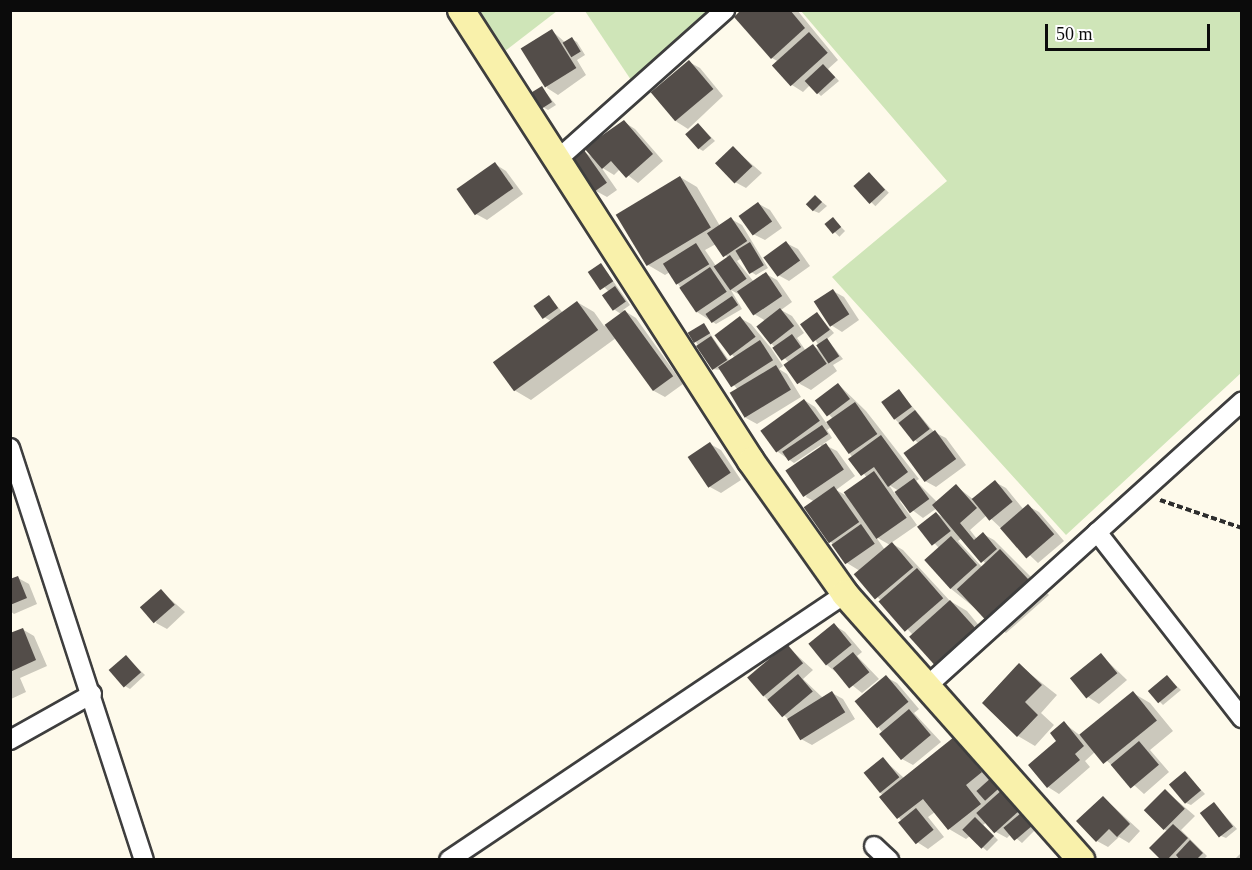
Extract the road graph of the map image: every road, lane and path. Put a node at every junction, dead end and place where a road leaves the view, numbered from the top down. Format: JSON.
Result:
{"nodes":[{"id":1,"x":461,"y":10,"type":"edge"},
{"id":2,"x":725,"y":10,"type":"edge"},
{"id":3,"x":558,"y":159,"type":"junction"},
{"id":4,"x":1242,"y":401,"type":"edge"},
{"id":5,"x":10,"y":448,"type":"edge"},
{"id":6,"x":1137,"y":494,"type":"junction"},
{"id":7,"x":1242,"y":528,"type":"edge"},
{"id":8,"x":1097,"y":532,"type":"junction"},
{"id":9,"x":845,"y":594,"type":"junction"},
{"id":10,"x":926,"y":687,"type":"junction"},
{"id":11,"x":92,"y":694,"type":"junction"},
{"id":12,"x":1242,"y":718,"type":"edge"},
{"id":13,"x":10,"y":740,"type":"edge"},
{"id":14,"x":874,"y":846,"type":"dead end"},
{"id":15,"x":144,"y":860,"type":"edge"},
{"id":16,"x":448,"y":860,"type":"edge"},
{"id":17,"x":889,"y":860,"type":"edge"},
{"id":18,"x":1081,"y":860,"type":"edge"}],
"edges":[{"from":1,"to":3,"type":"street"},
{"from":2,"to":3,"type":"street"},
{"from":3,"to":9,"type":"street"},
{"from":4,"to":6,"type":"street"},
{"from":5,"to":11,"type":"street"},
{"from":6,"to":7,"type":"path"},
{"from":6,"to":8,"type":"street"},
{"from":8,"to":10,"type":"street"},
{"from":8,"to":12,"type":"street"},
{"from":9,"to":10,"type":"street"},
{"from":9,"to":16,"type":"street"},
{"from":10,"to":18,"type":"street"},
{"from":11,"to":13,"type":"street"},
{"from":11,"to":15,"type":"street"},
{"from":14,"to":17,"type":"street"}]}
